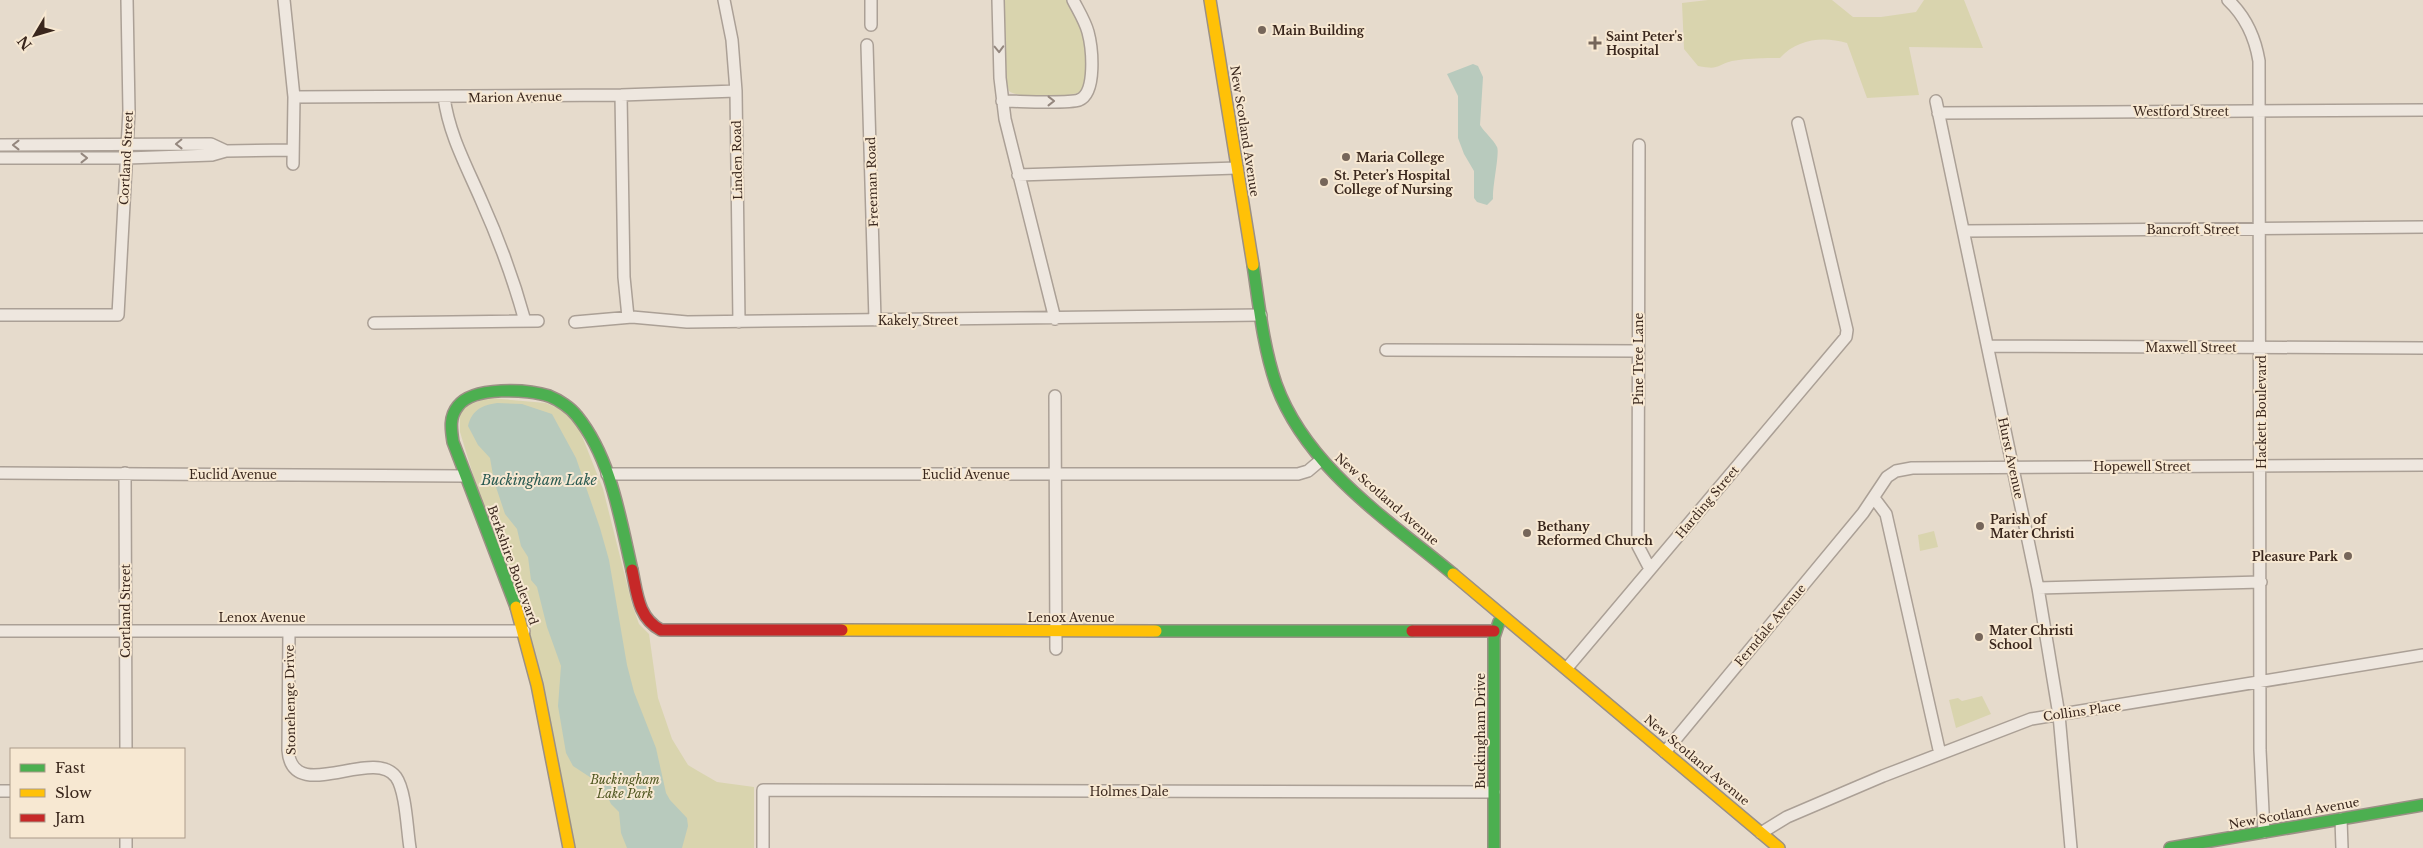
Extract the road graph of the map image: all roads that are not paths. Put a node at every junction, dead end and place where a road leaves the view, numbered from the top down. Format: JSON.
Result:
{"nodes":[{"id":1,"x":126,"y":0,"type":"edge"},
{"id":2,"x":284,"y":0,"type":"edge"},
{"id":3,"x":724,"y":0,"type":"edge"},
{"id":4,"x":871,"y":0,"type":"edge"},
{"id":5,"x":998,"y":0,"type":"edge"},
{"id":6,"x":1074,"y":0,"type":"edge"},
{"id":7,"x":1210,"y":0,"type":"edge"},
{"id":8,"x":2234,"y":2,"type":"edge"},
{"id":9,"x":871,"y":25,"type":"dead end"},
{"id":10,"x":867,"y":45,"type":"dead end"},
{"id":11,"x":736,"y":90,"type":"junction"},
{"id":12,"x":621,"y":95,"type":"junction"},
{"id":13,"x":294,"y":97,"type":"junction"},
{"id":14,"x":444,"y":97,"type":"junction"},
{"id":15,"x":1002,"y":101,"type":"junction"},
{"id":16,"x":1936,"y":101,"type":"dead end"},
{"id":17,"x":2260,"y":110,"type":"junction"},
{"id":18,"x":2423,"y":110,"type":"edge"},
{"id":19,"x":1938,"y":113,"type":"junction"},
{"id":20,"x":1798,"y":123,"type":"dead end"},
{"id":21,"x":127,"y":144,"type":"junction"},
{"id":22,"x":0,"y":145,"type":"edge"},
{"id":23,"x":1639,"y":145,"type":"dead end"},
{"id":24,"x":293,"y":150,"type":"junction"},
{"id":25,"x":226,"y":151,"type":"junction"},
{"id":26,"x":0,"y":158,"type":"edge"},
{"id":27,"x":127,"y":158,"type":"junction"},
{"id":28,"x":293,"y":164,"type":"dead end"},
{"id":29,"x":1237,"y":168,"type":"junction"},
{"id":30,"x":1018,"y":175,"type":"junction"},
{"id":31,"x":2423,"y":227,"type":"edge"},
{"id":32,"x":2260,"y":229,"type":"junction"},
{"id":33,"x":1964,"y":231,"type":"junction"},
{"id":34,"x":0,"y":315,"type":"edge"},
{"id":35,"x":1260,"y":315,"type":"junction"},
{"id":36,"x":628,"y":318,"type":"junction"},
{"id":37,"x":1055,"y":319,"type":"junction"},
{"id":38,"x":874,"y":320,"type":"junction"},
{"id":39,"x":525,"y":321,"type":"junction"},
{"id":40,"x":538,"y":321,"type":"dead end"},
{"id":41,"x":575,"y":322,"type":"dead end"},
{"id":42,"x":739,"y":322,"type":"junction"},
{"id":43,"x":374,"y":323,"type":"dead end"},
{"id":44,"x":1988,"y":346,"type":"junction"},
{"id":45,"x":2261,"y":347,"type":"junction"},
{"id":46,"x":2423,"y":348,"type":"edge"},
{"id":47,"x":1386,"y":350,"type":"dead end"},
{"id":48,"x":1638,"y":351,"type":"junction"},
{"id":49,"x":1055,"y":396,"type":"dead end"},
{"id":50,"x":1321,"y":460,"type":"junction"},
{"id":51,"x":2261,"y":465,"type":"junction"},
{"id":52,"x":2423,"y":465,"type":"edge"},
{"id":53,"x":2013,"y":466,"type":"junction"},
{"id":54,"x":0,"y":473,"type":"edge"},
{"id":55,"x":125,"y":473,"type":"junction"},
{"id":56,"x":607,"y":474,"type":"junction"},
{"id":57,"x":1055,"y":474,"type":"junction"},
{"id":58,"x":465,"y":476,"type":"junction"},
{"id":59,"x":1874,"y":498,"type":"junction"},
{"id":60,"x":1650,"y":569,"type":"junction"},
{"id":61,"x":2261,"y":582,"type":"junction"},
{"id":62,"x":2038,"y":588,"type":"junction"},
{"id":63,"x":1504,"y":616,"type":"junction"},
{"id":64,"x":650,"y":624,"type":"joint"},
{"id":65,"x":125,"y":630,"type":"junction"},
{"id":66,"x":0,"y":631,"type":"edge"},
{"id":67,"x":289,"y":631,"type":"junction"},
{"id":68,"x":524,"y":631,"type":"junction"},
{"id":69,"x":1056,"y":631,"type":"junction"},
{"id":70,"x":1494,"y":631,"type":"junction"},
{"id":71,"x":1056,"y":649,"type":"dead end"},
{"id":72,"x":2423,"y":655,"type":"edge"},
{"id":73,"x":1567,"y":668,"type":"junction"},
{"id":74,"x":2261,"y":683,"type":"junction"},
{"id":75,"x":2059,"y":715,"type":"junction"},
{"id":76,"x":126,"y":748,"type":"edge"},
{"id":77,"x":1665,"y":752,"type":"junction"},
{"id":78,"x":1940,"y":754,"type":"junction"},
{"id":79,"x":1494,"y":792,"type":"junction"},
{"id":80,"x":2423,"y":805,"type":"edge"},
{"id":81,"x":2341,"y":819,"type":"junction"},
{"id":82,"x":2264,"y":832,"type":"junction"},
{"id":83,"x":1761,"y":833,"type":"junction"},
{"id":84,"x":2229,"y":843,"type":"edge"},
{"id":85,"x":410,"y":848,"type":"edge"},
{"id":86,"x":569,"y":848,"type":"edge"},
{"id":87,"x":763,"y":848,"type":"edge"},
{"id":88,"x":1494,"y":848,"type":"edge"},
{"id":89,"x":1779,"y":848,"type":"edge"},
{"id":90,"x":2071,"y":848,"type":"edge"},
{"id":91,"x":2170,"y":848,"type":"edge"},
{"id":92,"x":2342,"y":848,"type":"edge"}],
"edges":[{"from":1,"to":21,"type":"street","name":"Cortland Street"},
{"from":2,"to":13,"type":"street"},
{"from":3,"to":11,"type":"street","name":"Linden Road"},
{"from":4,"to":9,"type":"street"},
{"from":5,"to":15,"type":"street","one_way":true},
{"from":15,"to":6,"type":"street","one_way":true},
{"from":7,"to":29,"type":"street","name":"New Scotland Avenue"},
{"from":8,"to":17,"type":"street","name":"Hackett Boulevard"},
{"from":10,"to":38,"type":"street","name":"Freeman Road"},
{"from":11,"to":12,"type":"street","name":"Marion Avenue"},
{"from":11,"to":42,"type":"street","name":"Linden Road"},
{"from":12,"to":14,"type":"street","name":"Marion Avenue"},
{"from":12,"to":36,"type":"street"},
{"from":13,"to":14,"type":"street","name":"Marion Avenue"},
{"from":13,"to":24,"type":"street"},
{"from":14,"to":39,"type":"street"},
{"from":15,"to":30,"type":"street"},
{"from":16,"to":19,"type":"street","name":"Hurst Avenue"},
{"from":17,"to":18,"type":"street","name":"Westford Street"},
{"from":17,"to":19,"type":"street","name":"Westford Street"},
{"from":17,"to":32,"type":"street","name":"Hackett Boulevard"},
{"from":19,"to":33,"type":"street","name":"Hurst Avenue"},
{"from":20,"to":60,"type":"street","name":"Harding Street"},
{"from":21,"to":22,"type":"street","one_way":true},
{"from":25,"to":21,"type":"street","one_way":true},
{"from":21,"to":27,"type":"street","name":"Cortland Street"},
{"from":23,"to":48,"type":"street","name":"Pine Tree Lane"},
{"from":24,"to":25,"type":"street"},
{"from":24,"to":28,"type":"street"},
{"from":25,"to":27,"type":"street"},
{"from":26,"to":27,"type":"street","one_way":true},
{"from":27,"to":34,"type":"street","name":"Cortland Street"},
{"from":29,"to":30,"type":"street"},
{"from":29,"to":35,"type":"street","name":"New Scotland Avenue"},
{"from":30,"to":37,"type":"street"},
{"from":31,"to":32,"type":"street","name":"Bancroft Street"},
{"from":32,"to":33,"type":"street","name":"Bancroft Street"},
{"from":32,"to":45,"type":"street","name":"Hackett Boulevard"},
{"from":33,"to":44,"type":"street","name":"Hurst Avenue"},
{"from":35,"to":37,"type":"street","name":"Kakely Street"},
{"from":35,"to":50,"type":"street","name":"New Scotland Avenue"},
{"from":36,"to":41,"type":"street","name":"Kakely Street"},
{"from":36,"to":42,"type":"street","name":"Kakely Street"},
{"from":37,"to":38,"type":"street","name":"Kakely Street"},
{"from":38,"to":42,"type":"street","name":"Kakely Street"},
{"from":39,"to":40,"type":"street"},
{"from":39,"to":43,"type":"street"},
{"from":44,"to":45,"type":"street","name":"Maxwell Street"},
{"from":44,"to":53,"type":"street","name":"Hurst Avenue"},
{"from":45,"to":46,"type":"street","name":"Maxwell Street"},
{"from":45,"to":51,"type":"street","name":"Hackett Boulevard"},
{"from":47,"to":48,"type":"street"},
{"from":48,"to":60,"type":"street","name":"Pine Tree Lane"},
{"from":49,"to":57,"type":"street"},
{"from":50,"to":57,"type":"street","name":"Euclid Avenue"},
{"from":50,"to":63,"type":"street","name":"New Scotland Avenue"},
{"from":51,"to":52,"type":"street","name":"Hopewell Street"},
{"from":51,"to":53,"type":"street","name":"Hopewell Street"},
{"from":51,"to":61,"type":"street","name":"Hackett Boulevard"},
{"from":53,"to":59,"type":"street","name":"Hopewell Street"},
{"from":53,"to":62,"type":"street","name":"Hurst Avenue"},
{"from":54,"to":55,"type":"street","name":"Euclid Avenue"},
{"from":55,"to":58,"type":"street","name":"Euclid Avenue"},
{"from":55,"to":65,"type":"street","name":"Cortland Street"},
{"from":56,"to":57,"type":"street","name":"Euclid Avenue"},
{"from":56,"to":58,"type":"street","name":"Berkshire Boulevard"},
{"from":56,"to":64,"type":"street","name":"Berkshire Boulevard"},
{"from":57,"to":69,"type":"street"},
{"from":58,"to":68,"type":"street","name":"Berkshire Boulevard"},
{"from":59,"to":77,"type":"street","name":"Ferndale Avenue"},
{"from":59,"to":78,"type":"street"},
{"from":60,"to":73,"type":"street","name":"Harding Street"},
{"from":61,"to":62,"type":"street"},
{"from":61,"to":74,"type":"street","name":"Hackett Boulevard"},
{"from":62,"to":75,"type":"street","name":"Hurst Avenue"},
{"from":63,"to":70,"type":"street"},
{"from":63,"to":73,"type":"street","name":"New Scotland Avenue"},
{"from":64,"to":69,"type":"street","name":"Lenox Avenue"},
{"from":65,"to":66,"type":"street","name":"Lenox Avenue"},
{"from":65,"to":67,"type":"street","name":"Lenox Avenue"},
{"from":65,"to":76,"type":"street","name":"Cortland Street"},
{"from":67,"to":68,"type":"street","name":"Lenox Avenue"},
{"from":67,"to":85,"type":"street","name":"Stonehenge Drive"},
{"from":68,"to":86,"type":"street","name":"Berkshire Boulevard"},
{"from":69,"to":70,"type":"street","name":"Lenox Avenue"},
{"from":69,"to":71,"type":"street"},
{"from":70,"to":79,"type":"street","name":"Buckingham Drive"},
{"from":72,"to":74,"type":"street","name":"Collins Place"},
{"from":73,"to":77,"type":"street","name":"New Scotland Avenue"},
{"from":74,"to":75,"type":"street","name":"Collins Place"},
{"from":74,"to":82,"type":"street","name":"Hackett Boulevard"},
{"from":75,"to":78,"type":"street","name":"Collins Place"},
{"from":75,"to":90,"type":"street","name":"Hurst Avenue"},
{"from":77,"to":83,"type":"street","name":"New Scotland Avenue"},
{"from":78,"to":83,"type":"street","name":"Collins Place"},
{"from":79,"to":87,"type":"street","name":"Holmes Dale"},
{"from":79,"to":88,"type":"street","name":"Buckingham Drive"},
{"from":80,"to":81,"type":"street","name":"New Scotland Avenue"},
{"from":81,"to":82,"type":"street","name":"New Scotland Avenue"},
{"from":81,"to":92,"type":"street"},
{"from":82,"to":84,"type":"street","name":"New Scotland Avenue"},
{"from":83,"to":89,"type":"street","name":"New Scotland Avenue"},
{"from":84,"to":91,"type":"street","name":"New Scotland Avenue"}]}
